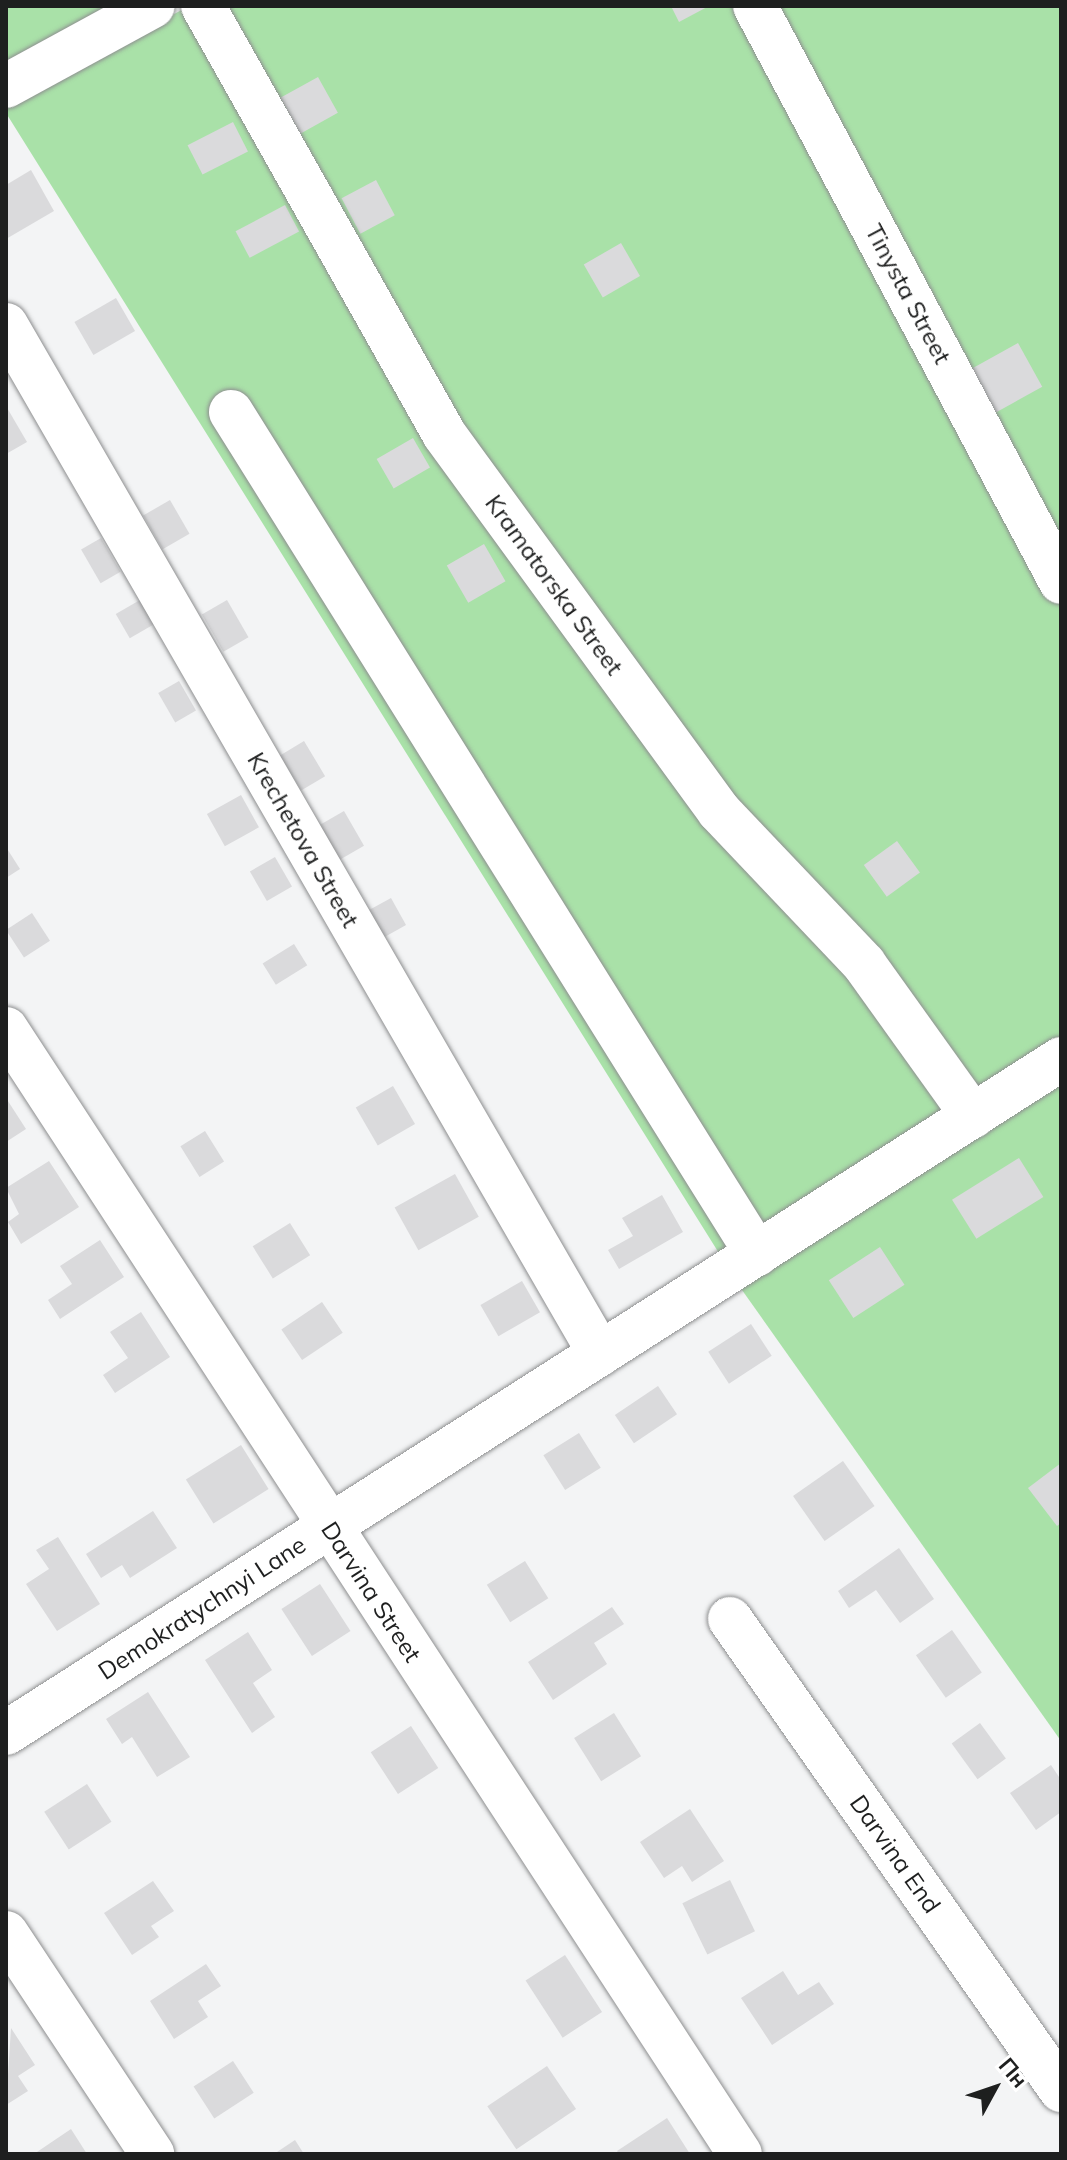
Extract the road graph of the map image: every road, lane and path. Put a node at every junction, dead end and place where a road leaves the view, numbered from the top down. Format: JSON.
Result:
{"nodes":[{"id":1,"x":153,"y":6,"type":"edge"},
{"id":2,"x":203,"y":6,"type":"edge"},
{"id":3,"x":755,"y":6,"type":"edge"},
{"id":4,"x":6,"y":86,"type":"edge"},
{"id":5,"x":6,"y":325,"type":"edge"},
{"id":6,"x":231,"y":412,"type":"dead end"},
{"id":7,"x":1061,"y":582,"type":"edge"},
{"id":8,"x":6,"y":1029,"type":"edge"},
{"id":9,"x":1061,"y":1059,"type":"edge"},
{"id":10,"x":973,"y":1116,"type":"junction"},
{"id":11,"x":757,"y":1254,"type":"junction"},
{"id":12,"x":600,"y":1354,"type":"junction"},
{"id":13,"x":328,"y":1527,"type":"junction"},
{"id":14,"x":730,"y":1619,"type":"dead end"},
{"id":15,"x":6,"y":1733,"type":"edge"},
{"id":16,"x":6,"y":1933,"type":"edge"},
{"id":17,"x":1061,"y":2090,"type":"edge"},
{"id":18,"x":152,"y":2154,"type":"edge"},
{"id":19,"x":740,"y":2154,"type":"edge"}],
"edges":[{"from":1,"to":4,"type":"street"},
{"from":2,"to":10,"type":"street","name":"Kramatorska Street"},
{"from":3,"to":7,"type":"street","name":"Tinysta Street"},
{"from":5,"to":12,"type":"street","name":"Krechetova Street"},
{"from":6,"to":11,"type":"street"},
{"from":8,"to":13,"type":"street","name":"Darvina Street"},
{"from":9,"to":10,"type":"street","name":"Demokratychnyi Lane"},
{"from":10,"to":11,"type":"street","name":"Demokratychnyi Lane"},
{"from":11,"to":12,"type":"street","name":"Demokratychnyi Lane"},
{"from":12,"to":13,"type":"street","name":"Demokratychnyi Lane"},
{"from":13,"to":15,"type":"street","name":"Demokratychnyi Lane"},
{"from":13,"to":19,"type":"street","name":"Darvina Street"},
{"from":14,"to":17,"type":"street","name":"Darvina End"},
{"from":16,"to":18,"type":"street"}]}
